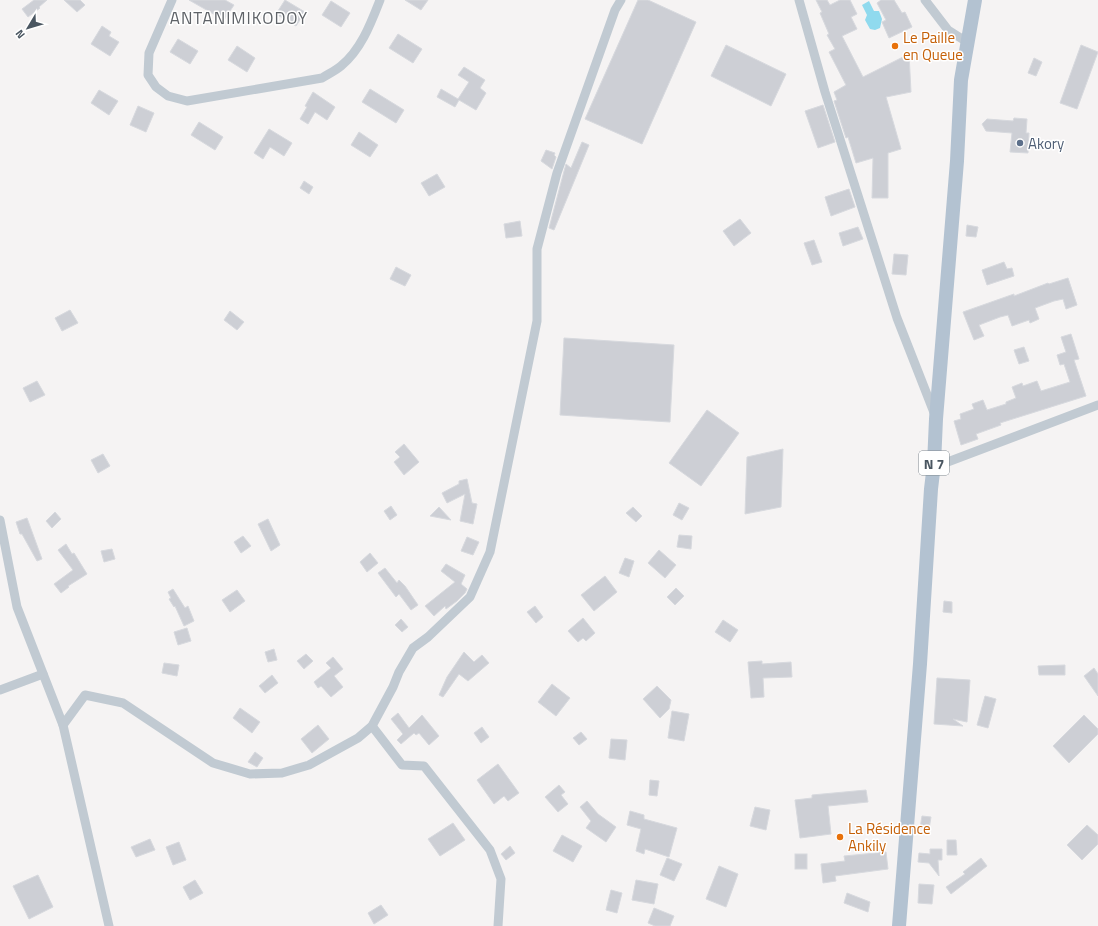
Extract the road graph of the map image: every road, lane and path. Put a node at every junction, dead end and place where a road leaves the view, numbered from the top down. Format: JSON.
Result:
{"nodes":[{"id":1,"x":172,"y":0,"type":"edge"},
{"id":2,"x":380,"y":0,"type":"edge"},
{"id":3,"x":620,"y":0,"type":"edge"},
{"id":4,"x":798,"y":0,"type":"edge"},
{"id":5,"x":925,"y":0,"type":"edge"},
{"id":6,"x":975,"y":0,"type":"edge"},
{"id":7,"x":967,"y":42,"type":"junction"},
{"id":8,"x":1098,"y":405,"type":"edge"},
{"id":9,"x":936,"y":419,"type":"junction"},
{"id":10,"x":934,"y":464,"type":"junction"},
{"id":11,"x":0,"y":520,"type":"edge"},
{"id":12,"x":43,"y":674,"type":"junction"},
{"id":13,"x":0,"y":690,"type":"edge"},
{"id":14,"x":63,"y":725,"type":"junction"},
{"id":15,"x":372,"y":726,"type":"junction"},
{"id":16,"x":109,"y":926,"type":"edge"},
{"id":17,"x":498,"y":926,"type":"edge"},
{"id":18,"x":899,"y":926,"type":"edge"}],
"edges":[{"from":1,"to":2,"type":"street"},
{"from":3,"to":15,"type":"street"},
{"from":4,"to":9,"type":"street"},
{"from":5,"to":7,"type":"street"},
{"from":6,"to":7,"type":"main road","number":"N 7"},
{"from":7,"to":9,"type":"main road","number":"N 7"},
{"from":8,"to":10,"type":"street"},
{"from":9,"to":10,"type":"main road","number":"N 7"},
{"from":10,"to":18,"type":"main road","number":"N 7"},
{"from":11,"to":12,"type":"street"},
{"from":12,"to":13,"type":"street"},
{"from":12,"to":14,"type":"street"},
{"from":14,"to":15,"type":"street"},
{"from":14,"to":16,"type":"street"},
{"from":15,"to":17,"type":"street"}]}
